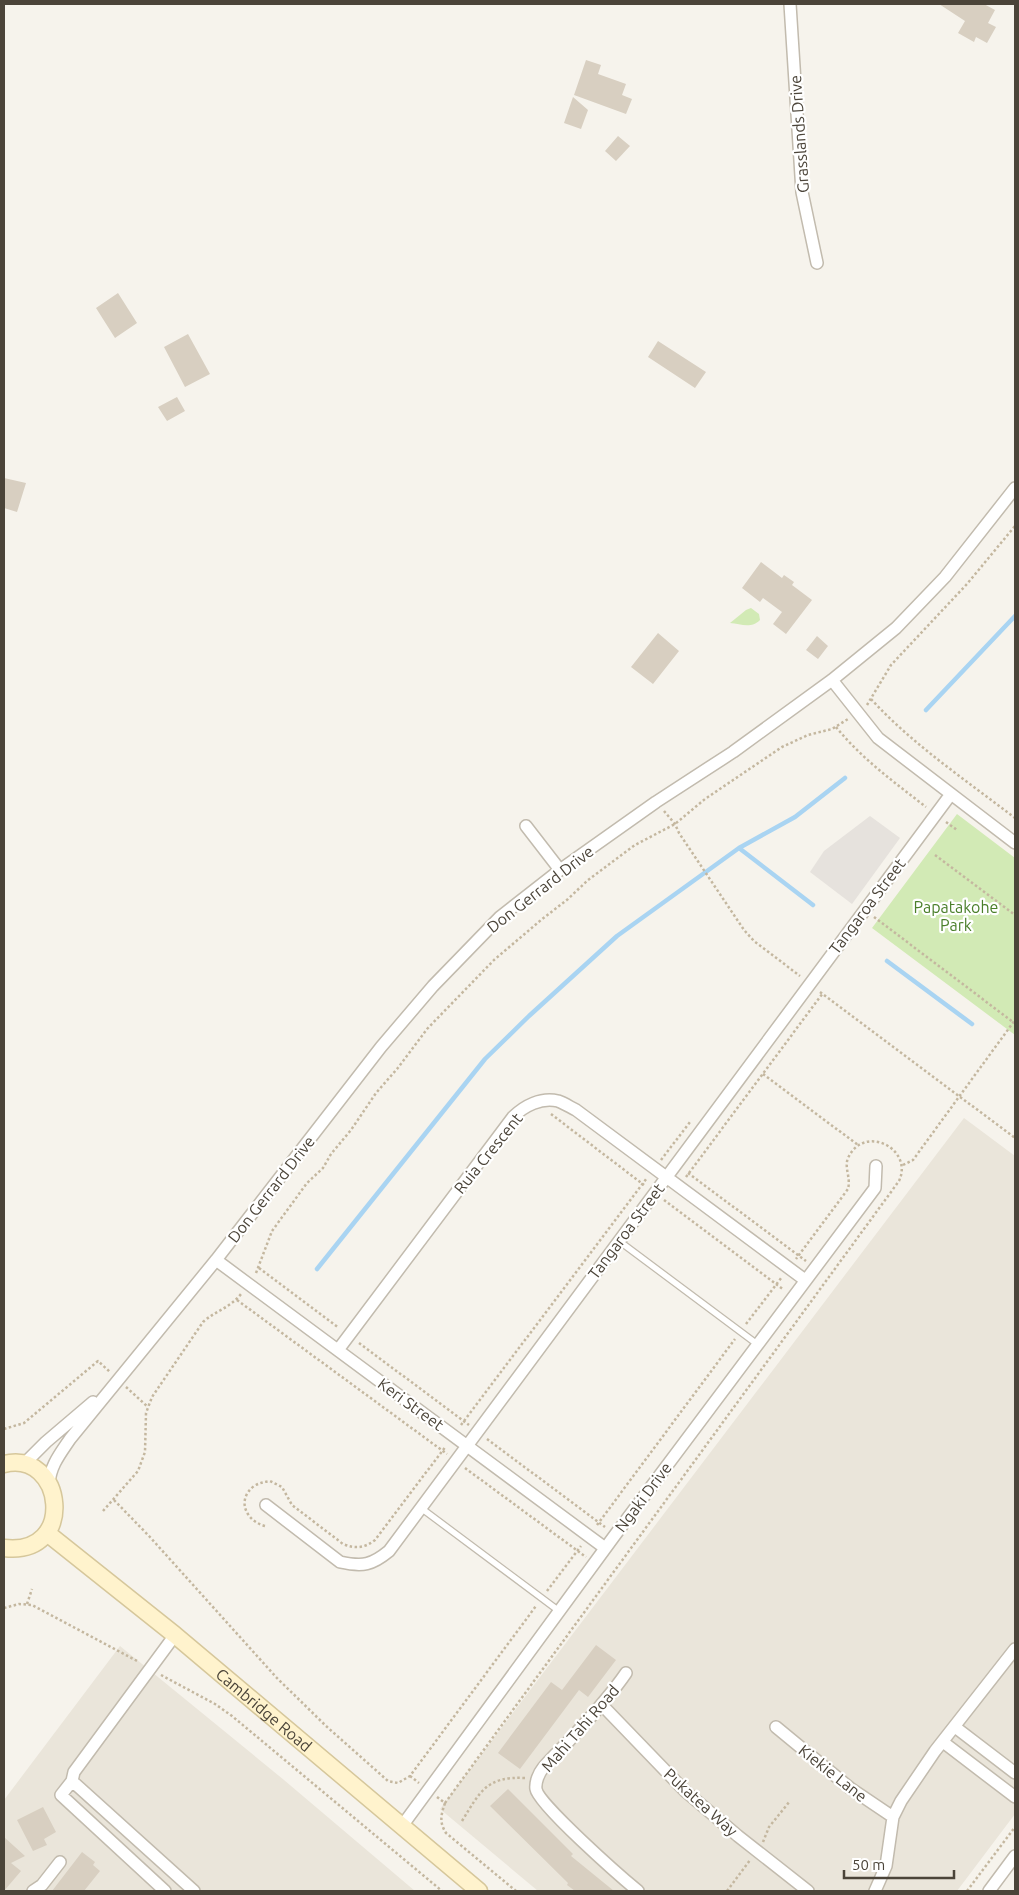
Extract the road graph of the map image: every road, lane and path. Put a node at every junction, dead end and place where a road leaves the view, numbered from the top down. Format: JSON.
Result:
{"nodes":[{"id":1,"x":790,"y":4,"type":"edge"},
{"id":2,"x":817,"y":263,"type":"dead end"},
{"id":3,"x":1015,"y":488,"type":"edge"},
{"id":4,"x":1015,"y":526,"type":"edge"},
{"id":5,"x":832,"y":680,"type":"junction"},
{"id":6,"x":871,"y":699,"type":"junction"},
{"id":7,"x":858,"y":712,"type":"junction"},
{"id":8,"x":836,"y":727,"type":"junction"},
{"id":9,"x":946,"y":791,"type":"junction"},
{"id":10,"x":656,"y":802,"type":"junction"},
{"id":11,"x":931,"y":811,"type":"junction"},
{"id":12,"x":1015,"y":818,"type":"edge"},
{"id":13,"x":675,"y":824,"type":"junction"},
{"id":14,"x":526,"y":826,"type":"dead end"},
{"id":15,"x":957,"y":830,"type":"dead end"},
{"id":16,"x":1015,"y":843,"type":"edge"},
{"id":17,"x":935,"y":855,"type":"dead end"},
{"id":18,"x":560,"y":870,"type":"junction"},
{"id":19,"x":864,"y":910,"type":"junction"},
{"id":20,"x":1015,"y":915,"type":"edge"},
{"id":21,"x":805,"y":968,"type":"dead end"},
{"id":22,"x":800,"y":976,"type":"junction"},
{"id":23,"x":810,"y":984,"type":"junction"},
{"id":24,"x":823,"y":994,"type":"junction"},
{"id":25,"x":1014,"y":1021,"type":"edge"},
{"id":26,"x":763,"y":1074,"type":"junction"},
{"id":27,"x":960,"y":1096,"type":"junction"},
{"id":28,"x":536,"y":1103,"type":"junction"},
{"id":29,"x":694,"y":1117,"type":"dead end"},
{"id":30,"x":1015,"y":1138,"type":"edge"},
{"id":31,"x":858,"y":1145,"type":"dead end"},
{"id":32,"x":664,"y":1156,"type":"junction"},
{"id":33,"x":676,"y":1164,"type":"junction"},
{"id":34,"x":903,"y":1165,"type":"dead end"},
{"id":35,"x":876,"y":1166,"type":"dead end"},
{"id":36,"x":654,"y":1169,"type":"junction"},
{"id":37,"x":688,"y":1174,"type":"junction"},
{"id":38,"x":666,"y":1178,"type":"junction"},
{"id":39,"x":643,"y":1184,"type":"junction"},
{"id":40,"x":678,"y":1187,"type":"junction"},
{"id":41,"x":655,"y":1193,"type":"junction"},
{"id":42,"x":619,"y":1241,"type":"junction"},
{"id":43,"x":216,"y":1260,"type":"junction"},
{"id":44,"x":815,"y":1267,"type":"junction"},
{"id":45,"x":259,"y":1268,"type":"junction"},
{"id":46,"x":829,"y":1278,"type":"dead end"},
{"id":47,"x":805,"y":1280,"type":"junction"},
{"id":48,"x":249,"y":1285,"type":"junction"},
{"id":49,"x":792,"y":1297,"type":"junction"},
{"id":50,"x":236,"y":1300,"type":"junction"},
{"id":51,"x":807,"y":1308,"type":"dead end"},
{"id":52,"x":349,"y":1336,"type":"junction"},
{"id":53,"x":757,"y":1344,"type":"junction"},
{"id":54,"x":338,"y":1350,"type":"junction"},
{"id":55,"x":98,"y":1361,"type":"dead end"},
{"id":56,"x":113,"y":1385,"type":"junction"},
{"id":57,"x":464,"y":1422,"type":"junction"},
{"id":58,"x":4,"y":1429,"type":"edge"},
{"id":59,"x":477,"y":1432,"type":"junction"},
{"id":60,"x":453,"y":1436,"type":"junction"},
{"id":61,"x":467,"y":1446,"type":"junction"},
{"id":62,"x":442,"y":1451,"type":"junction"},
{"id":63,"x":456,"y":1461,"type":"junction"},
{"id":64,"x":4,"y":1464,"type":"edge"},
{"id":65,"x":24,"y":1464,"type":"junction"},
{"id":66,"x":49,"y":1484,"type":"junction"},
{"id":67,"x":114,"y":1500,"type":"junction"},
{"id":68,"x":266,"y":1505,"type":"dead end"},
{"id":69,"x":421,"y":1508,"type":"junction"},
{"id":70,"x":103,"y":1511,"type":"dead end"},
{"id":71,"x":265,"y":1526,"type":"dead end"},
{"id":72,"x":47,"y":1533,"type":"junction"},
{"id":73,"x":615,"y":1535,"type":"junction"},
{"id":74,"x":632,"y":1547,"type":"dead end"},
{"id":75,"x":4,"y":1548,"type":"edge"},
{"id":76,"x":605,"y":1548,"type":"junction"},
{"id":77,"x":594,"y":1563,"type":"junction"},
{"id":78,"x":612,"y":1576,"type":"dead end"},
{"id":79,"x":32,"y":1589,"type":"dead end"},
{"id":80,"x":26,"y":1604,"type":"junction"},
{"id":81,"x":4,"y":1608,"type":"edge"},
{"id":82,"x":559,"y":1611,"type":"junction"},
{"id":83,"x":175,"y":1635,"type":"junction"},
{"id":84,"x":1015,"y":1649,"type":"edge"},
{"id":85,"x":150,"y":1669,"type":"junction"},
{"id":86,"x":626,"y":1673,"type":"dead end"},
{"id":87,"x":602,"y":1705,"type":"junction"},
{"id":88,"x":955,"y":1726,"type":"junction"},
{"id":89,"x":776,"y":1728,"type":"dead end"},
{"id":90,"x":943,"y":1742,"type":"junction"},
{"id":91,"x":1015,"y":1773,"type":"edge"},
{"id":92,"x":538,"y":1778,"type":"junction"},
{"id":93,"x":72,"y":1781,"type":"junction"},
{"id":94,"x":428,"y":1789,"type":"junction"},
{"id":95,"x":1015,"y":1797,"type":"edge"},
{"id":96,"x":893,"y":1817,"type":"junction"},
{"id":97,"x":462,"y":1821,"type":"dead end"},
{"id":98,"x":402,"y":1826,"type":"junction"},
{"id":99,"x":1015,"y":1827,"type":"edge"},
{"id":100,"x":1015,"y":1856,"type":"edge"},
{"id":101,"x":60,"y":1862,"type":"dead end"},
{"id":102,"x":42,"y":1889,"type":"edge"},
{"id":103,"x":164,"y":1891,"type":"edge"},
{"id":104,"x":194,"y":1891,"type":"edge"},
{"id":105,"x":442,"y":1891,"type":"edge"},
{"id":106,"x":479,"y":1891,"type":"edge"},
{"id":107,"x":516,"y":1891,"type":"edge"},
{"id":108,"x":638,"y":1891,"type":"edge"},
{"id":109,"x":808,"y":1891,"type":"edge"},
{"id":110,"x":875,"y":1891,"type":"edge"},
{"id":111,"x":967,"y":1891,"type":"edge"},
{"id":112,"x":989,"y":1891,"type":"edge"}],
"edges":[{"from":1,"to":2,"type":"street","name":"Grasslands Drive"},
{"from":3,"to":5,"type":"street","name":"Don Gerrard Drive"},
{"from":4,"to":6,"type":"path"},
{"from":5,"to":7,"type":"street"},
{"from":5,"to":10,"type":"street","name":"Don Gerrard Drive"},
{"from":6,"to":7,"type":"path"},
{"from":6,"to":12,"type":"path"},
{"from":7,"to":8,"type":"path"},
{"from":7,"to":9,"type":"street"},
{"from":8,"to":11,"type":"path"},
{"from":8,"to":13,"type":"path"},
{"from":9,"to":11,"type":"street","name":"Tangaroa Street"},
{"from":9,"to":11,"type":"path"},
{"from":9,"to":16,"type":"street"},
{"from":10,"to":13,"type":"path"},
{"from":10,"to":18,"type":"street","name":"Don Gerrard Drive"},
{"from":11,"to":15,"type":"path"},
{"from":11,"to":19,"type":"street","name":"Tangaroa Street"},
{"from":13,"to":22,"type":"path"},
{"from":13,"to":45,"type":"path"},
{"from":14,"to":18,"type":"street"},
{"from":17,"to":20,"type":"path"},
{"from":18,"to":43,"type":"street","name":"Don Gerrard Drive"},
{"from":19,"to":23,"type":"street","name":"Tangaroa Street"},
{"from":19,"to":25,"type":"path"},
{"from":21,"to":22,"type":"path"},
{"from":22,"to":23,"type":"path"},
{"from":23,"to":24,"type":"path"},
{"from":23,"to":33,"type":"street","name":"Tangaroa Street"},
{"from":24,"to":26,"type":"path"},
{"from":24,"to":27,"type":"path"},
{"from":25,"to":27,"type":"path"},
{"from":26,"to":31,"type":"path"},
{"from":26,"to":37,"type":"path"},
{"from":27,"to":30,"type":"path"},
{"from":27,"to":34,"type":"path"},
{"from":28,"to":36,"type":"street","name":"Ruia Crescent"},
{"from":28,"to":39,"type":"path"},
{"from":28,"to":52,"type":"street","name":"Ruia Crescent"},
{"from":29,"to":32,"type":"path"},
{"from":32,"to":33,"type":"path"},
{"from":32,"to":36,"type":"path"},
{"from":33,"to":37,"type":"path"},
{"from":33,"to":38,"type":"street","name":"Tangaroa Street"},
{"from":35,"to":44,"type":"street","name":"Ngaki Drive"},
{"from":36,"to":38,"type":"street","name":"Ruia Crescent"},
{"from":36,"to":39,"type":"path"},
{"from":37,"to":40,"type":"path"},
{"from":37,"to":44,"type":"path"},
{"from":38,"to":40,"type":"street","name":"Ruia Crescent"},
{"from":38,"to":41,"type":"street","name":"Tangaroa Street"},
{"from":39,"to":41,"type":"path"},
{"from":39,"to":57,"type":"path"},
{"from":40,"to":47,"type":"street","name":"Ruia Crescent"},
{"from":41,"to":42,"type":"street","name":"Tangaroa Street"},
{"from":41,"to":49,"type":"path"},
{"from":42,"to":53,"type":"lane"},
{"from":42,"to":59,"type":"street","name":"Tangaroa Street"},
{"from":43,"to":48,"type":"street","name":"Keri Street"},
{"from":43,"to":56,"type":"street","name":"Don Gerrard Drive"},
{"from":44,"to":46,"type":"path"},
{"from":44,"to":47,"type":"street","name":"Ngaki Drive"},
{"from":45,"to":48,"type":"path"},
{"from":45,"to":52,"type":"path"},
{"from":47,"to":49,"type":"street","name":"Ngaki Drive"},
{"from":48,"to":50,"type":"path"},
{"from":48,"to":54,"type":"street","name":"Keri Street"},
{"from":49,"to":51,"type":"path"},
{"from":49,"to":53,"type":"street","name":"Ngaki Drive"},
{"from":50,"to":62,"type":"path"},
{"from":50,"to":67,"type":"path"},
{"from":52,"to":54,"type":"street","name":"Ruia Crescent"},
{"from":52,"to":57,"type":"path"},
{"from":53,"to":73,"type":"street","name":"Ngaki Drive"},
{"from":54,"to":60,"type":"street","name":"Keri Street"},
{"from":55,"to":58,"type":"path"},
{"from":56,"to":65,"type":"street","name":"Don Gerrard Drive"},
{"from":56,"to":66,"type":"street","name":"Don Gerrard Drive"},
{"from":57,"to":59,"type":"path"},
{"from":57,"to":60,"type":"path"},
{"from":59,"to":61,"type":"street","name":"Tangaroa Street"},
{"from":59,"to":73,"type":"path"},
{"from":60,"to":61,"type":"street","name":"Keri Street"},
{"from":60,"to":62,"type":"path"},
{"from":61,"to":63,"type":"street","name":"Tangaroa Street"},
{"from":61,"to":76,"type":"street","name":"Keri Street"},
{"from":62,"to":63,"type":"path"},
{"from":62,"to":71,"type":"path"},
{"from":63,"to":69,"type":"street","name":"Tangaroa Street"},
{"from":63,"to":77,"type":"path"},
{"from":64,"to":65,"type":"main road"},
{"from":65,"to":66,"type":"main road"},
{"from":66,"to":72,"type":"main road"},
{"from":67,"to":70,"type":"path"},
{"from":67,"to":94,"type":"path"},
{"from":68,"to":69,"type":"street","name":"Tangaroa Street"},
{"from":69,"to":82,"type":"lane"},
{"from":72,"to":75,"type":"main road"},
{"from":72,"to":83,"type":"main road","name":"Cambridge Road"},
{"from":73,"to":74,"type":"path"},
{"from":73,"to":76,"type":"street","name":"Ngaki Drive"},
{"from":76,"to":77,"type":"street","name":"Ngaki Drive"},
{"from":77,"to":78,"type":"path"},
{"from":77,"to":82,"type":"street","name":"Ngaki Drive"},
{"from":79,"to":80,"type":"path"},
{"from":80,"to":81,"type":"path"},
{"from":80,"to":85,"type":"path"},
{"from":82,"to":94,"type":"street","name":"Ngaki Drive"},
{"from":83,"to":85,"type":"street"},
{"from":83,"to":98,"type":"main road","name":"Cambridge Road"},
{"from":84,"to":88,"type":"street"},
{"from":85,"to":93,"type":"street"},
{"from":85,"to":105,"type":"path"},
{"from":86,"to":87,"type":"street","name":"Mahi Tahi Road"},
{"from":87,"to":92,"type":"street","name":"Mahi Tahi Road"},
{"from":87,"to":109,"type":"street","name":"Pukatea Way"},
{"from":88,"to":90,"type":"street"},
{"from":88,"to":91,"type":"street"},
{"from":89,"to":96,"type":"street","name":"Kiekie Lane"},
{"from":90,"to":95,"type":"street"},
{"from":90,"to":96,"type":"street"},
{"from":92,"to":97,"type":"path"},
{"from":92,"to":108,"type":"street","name":"Mahi Tahi Road"},
{"from":93,"to":103,"type":"street"},
{"from":93,"to":104,"type":"street"},
{"from":94,"to":98,"type":"street","name":"Ngaki Drive"},
{"from":94,"to":107,"type":"path"},
{"from":96,"to":110,"type":"street"},
{"from":98,"to":106,"type":"main road","name":"Cambridge Road"},
{"from":99,"to":111,"type":"path"},
{"from":100,"to":112,"type":"street"},
{"from":101,"to":102,"type":"street"}]}
